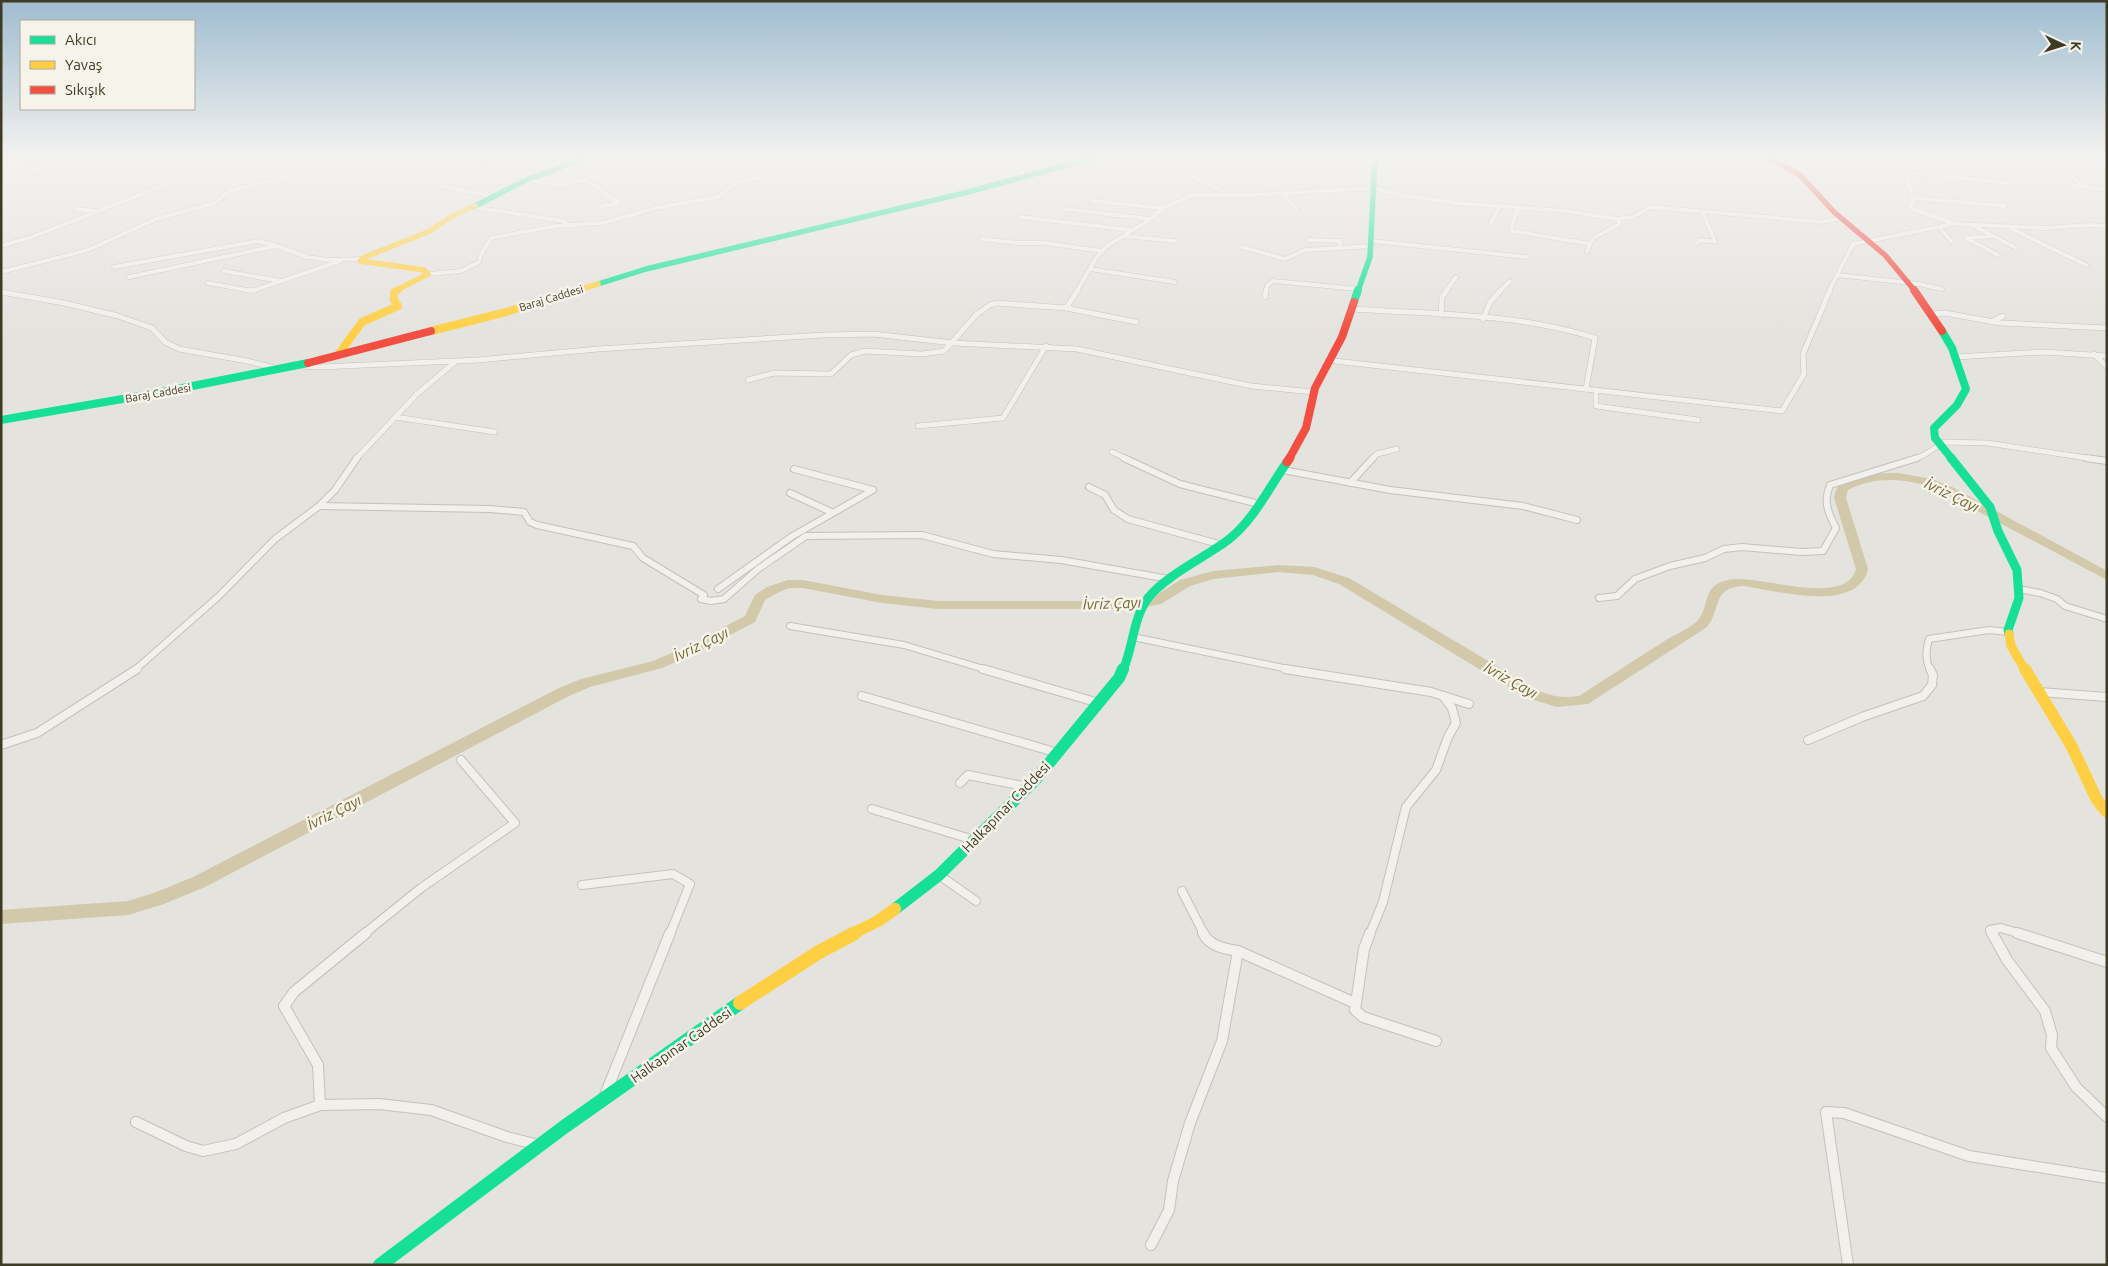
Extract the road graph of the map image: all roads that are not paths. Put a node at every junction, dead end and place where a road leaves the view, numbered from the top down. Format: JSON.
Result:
{"nodes":[{"id":1,"x":86,"y":216,"type":"edge"},
{"id":2,"x":170,"y":216,"type":"edge"},
{"id":3,"x":452,"y":216,"type":"edge"},
{"id":4,"x":532,"y":216,"type":"edge"},
{"id":5,"x":627,"y":216,"type":"edge"},
{"id":6,"x":865,"y":216,"type":"edge"},
{"id":7,"x":1126,"y":216,"type":"edge"},
{"id":8,"x":1154,"y":216,"type":"edge"},
{"id":9,"x":1372,"y":216,"type":"edge"},
{"id":10,"x":1495,"y":216,"type":"edge"},
{"id":11,"x":1515,"y":216,"type":"edge"},
{"id":12,"x":1600,"y":216,"type":"edge"},
{"id":13,"x":1634,"y":216,"type":"edge"},
{"id":14,"x":1705,"y":216,"type":"edge"},
{"id":15,"x":1752,"y":216,"type":"edge"},
{"id":16,"x":1934,"y":216,"type":"edge"},
{"id":17,"x":1020,"y":218,"type":"dead end"},
{"id":18,"x":1842,"y":218,"type":"joint"},
{"id":19,"x":1151,"y":219,"type":"junction"},
{"id":20,"x":1620,"y":219,"type":"junction"},
{"id":21,"x":1491,"y":223,"type":"dead end"},
{"id":22,"x":1957,"y":224,"type":"junction"},
{"id":23,"x":1972,"y":225,"type":"junction"},
{"id":24,"x":570,"y":226,"type":"junction"},
{"id":25,"x":2008,"y":226,"type":"junction"},
{"id":26,"x":2107,"y":226,"type":"edge"},
{"id":27,"x":1939,"y":227,"type":"junction"},
{"id":28,"x":1132,"y":230,"type":"junction"},
{"id":29,"x":1124,"y":236,"type":"junction"},
{"id":30,"x":1993,"y":236,"type":"junction"},
{"id":31,"x":982,"y":239,"type":"dead end"},
{"id":32,"x":1308,"y":240,"type":"dead end"},
{"id":33,"x":1174,"y":241,"type":"dead end"},
{"id":34,"x":1867,"y":241,"type":"junction"},
{"id":35,"x":1952,"y":242,"type":"dead end"},
{"id":36,"x":1697,"y":243,"type":"dead end"},
{"id":37,"x":1372,"y":244,"type":"junction"},
{"id":38,"x":1590,"y":244,"type":"junction"},
{"id":39,"x":1,"y":246,"type":"edge"},
{"id":40,"x":276,"y":246,"type":"junction"},
{"id":41,"x":1242,"y":247,"type":"dead end"},
{"id":42,"x":1340,"y":248,"type":"junction"},
{"id":43,"x":2016,"y":248,"type":"dead end"},
{"id":44,"x":1587,"y":250,"type":"dead end"},
{"id":45,"x":1102,"y":251,"type":"junction"},
{"id":46,"x":1998,"y":255,"type":"dead end"},
{"id":47,"x":1526,"y":257,"type":"dead end"},
{"id":48,"x":363,"y":259,"type":"junction"},
{"id":49,"x":343,"y":260,"type":"junction"},
{"id":50,"x":2086,"y":265,"type":"dead end"},
{"id":51,"x":114,"y":267,"type":"dead end"},
{"id":52,"x":1090,"y":269,"type":"junction"},
{"id":53,"x":224,"y":271,"type":"dead end"},
{"id":54,"x":1,"y":272,"type":"edge"},
{"id":55,"x":428,"y":274,"type":"junction"},
{"id":56,"x":1837,"y":275,"type":"junction"},
{"id":57,"x":129,"y":277,"type":"dead end"},
{"id":58,"x":1456,"y":277,"type":"dead end"},
{"id":59,"x":1510,"y":281,"type":"dead end"},
{"id":60,"x":281,"y":282,"type":"junction"},
{"id":61,"x":1175,"y":282,"type":"dead end"},
{"id":62,"x":208,"y":283,"type":"dead end"},
{"id":63,"x":1909,"y":283,"type":"junction"},
{"id":64,"x":1942,"y":288,"type":"dead end"},
{"id":65,"x":1358,"y":289,"type":"junction"},
{"id":66,"x":1,"y":292,"type":"edge"},
{"id":67,"x":1265,"y":297,"type":"dead end"},
{"id":68,"x":1066,"y":308,"type":"junction"},
{"id":69,"x":1351,"y":309,"type":"junction"},
{"id":70,"x":1931,"y":314,"type":"junction"},
{"id":71,"x":1441,"y":315,"type":"junction"},
{"id":72,"x":2003,"y":316,"type":"dead end"},
{"id":73,"x":1483,"y":318,"type":"junction"},
{"id":74,"x":1993,"y":321,"type":"junction"},
{"id":75,"x":1136,"y":322,"type":"dead end"},
{"id":76,"x":2107,"y":328,"type":"edge"},
{"id":77,"x":953,"y":343,"type":"junction"},
{"id":78,"x":1046,"y":346,"type":"junction"},
{"id":79,"x":2107,"y":352,"type":"edge"},
{"id":80,"x":338,"y":355,"type":"junction"},
{"id":81,"x":2094,"y":355,"type":"junction"},
{"id":82,"x":2107,"y":356,"type":"edge"},
{"id":83,"x":1956,"y":357,"type":"junction"},
{"id":84,"x":1335,"y":361,"type":"dead end"},
{"id":85,"x":455,"y":362,"type":"junction"},
{"id":86,"x":295,"y":366,"type":"junction"},
{"id":87,"x":2107,"y":367,"type":"edge"},
{"id":88,"x":280,"y":369,"type":"junction"},
{"id":89,"x":748,"y":380,"type":"dead end"},
{"id":90,"x":1586,"y":389,"type":"junction"},
{"id":91,"x":1596,"y":390,"type":"junction"},
{"id":92,"x":1314,"y":392,"type":"junction"},
{"id":93,"x":2,"y":417,"type":"edge"},
{"id":94,"x":395,"y":417,"type":"junction"},
{"id":95,"x":1698,"y":420,"type":"dead end"},
{"id":96,"x":918,"y":426,"type":"dead end"},
{"id":97,"x":495,"y":432,"type":"dead end"},
{"id":98,"x":1940,"y":444,"type":"junction"},
{"id":99,"x":1397,"y":449,"type":"dead end"},
{"id":100,"x":1112,"y":452,"type":"dead end"},
{"id":101,"x":2107,"y":461,"type":"edge"},
{"id":102,"x":794,"y":469,"type":"dead end"},
{"id":103,"x":1283,"y":470,"type":"junction"},
{"id":104,"x":1350,"y":483,"type":"junction"},
{"id":105,"x":1089,"y":487,"type":"dead end"},
{"id":106,"x":790,"y":493,"type":"dead end"},
{"id":107,"x":1259,"y":504,"type":"junction"},
{"id":108,"x":319,"y":506,"type":"junction"},
{"id":109,"x":831,"y":512,"type":"junction"},
{"id":110,"x":1577,"y":520,"type":"dead end"},
{"id":111,"x":804,"y":534,"type":"junction"},
{"id":112,"x":1222,"y":545,"type":"junction"},
{"id":113,"x":1170,"y":579,"type":"junction"},
{"id":114,"x":718,"y":589,"type":"dead end"},
{"id":115,"x":2019,"y":589,"type":"junction"},
{"id":116,"x":1599,"y":598,"type":"dead end"},
{"id":117,"x":2107,"y":619,"type":"edge"},
{"id":118,"x":790,"y":626,"type":"dead end"},
{"id":119,"x":2008,"y":632,"type":"junction"},
{"id":120,"x":1133,"y":637,"type":"junction"},
{"id":121,"x":2039,"y":692,"type":"junction"},
{"id":122,"x":862,"y":696,"type":"dead end"},
{"id":123,"x":1443,"y":696,"type":"junction"},
{"id":124,"x":2107,"y":697,"type":"edge"},
{"id":125,"x":1100,"y":703,"type":"junction"},
{"id":126,"x":1469,"y":704,"type":"dead end"},
{"id":127,"x":1808,"y":740,"type":"dead end"},
{"id":128,"x":1,"y":745,"type":"edge"},
{"id":129,"x":1058,"y":753,"type":"junction"},
{"id":130,"x":462,"y":760,"type":"dead end"},
{"id":131,"x":960,"y":782,"type":"dead end"},
{"id":132,"x":1028,"y":787,"type":"junction"},
{"id":133,"x":872,"y":809,"type":"dead end"},
{"id":134,"x":2107,"y":812,"type":"edge"},
{"id":135,"x":974,"y":840,"type":"junction"},
{"id":136,"x":939,"y":875,"type":"junction"},
{"id":137,"x":582,"y":884,"type":"dead end"},
{"id":138,"x":1182,"y":891,"type":"dead end"},
{"id":139,"x":976,"y":901,"type":"dead end"},
{"id":140,"x":1238,"y":951,"type":"junction"},
{"id":141,"x":2107,"y":962,"type":"edge"},
{"id":142,"x":1355,"y":1003,"type":"junction"},
{"id":143,"x":1436,"y":1041,"type":"dead end"},
{"id":144,"x":603,"y":1100,"type":"junction"},
{"id":145,"x":320,"y":1105,"type":"junction"},
{"id":146,"x":2107,"y":1117,"type":"edge"},
{"id":147,"x":136,"y":1122,"type":"dead end"},
{"id":148,"x":539,"y":1145,"type":"junction"},
{"id":149,"x":2107,"y":1178,"type":"edge"},
{"id":150,"x":1151,"y":1245,"type":"dead end"},
{"id":151,"x":380,"y":1265,"type":"edge"},
{"id":152,"x":1848,"y":1265,"type":"edge"}],
"edges":[{"from":1,"to":39,"type":"street"},
{"from":2,"to":54,"type":"street"},
{"from":3,"to":48,"type":"main road"},
{"from":4,"to":24,"type":"street"},
{"from":5,"to":24,"type":"street"},
{"from":6,"to":80,"type":"main road","name":"Baraj Caddesi"},
{"from":7,"to":19,"type":"street"},
{"from":8,"to":19,"type":"street"},
{"from":9,"to":37,"type":"main road","name":"Halkapınar Caddesi"},
{"from":10,"to":21,"type":"street"},
{"from":11,"to":38,"type":"street"},
{"from":12,"to":20,"type":"street"},
{"from":13,"to":20,"type":"street"},
{"from":14,"to":36,"type":"street"},
{"from":15,"to":18,"type":"street"},
{"from":16,"to":22,"type":"street"},
{"from":17,"to":28,"type":"street"},
{"from":18,"to":34,"type":"main road"},
{"from":19,"to":28,"type":"street"},
{"from":20,"to":38,"type":"street"},
{"from":22,"to":23,"type":"street"},
{"from":22,"to":27,"type":"street"},
{"from":23,"to":25,"type":"street"},
{"from":23,"to":30,"type":"street"},
{"from":24,"to":55,"type":"street"},
{"from":25,"to":26,"type":"street"},
{"from":25,"to":50,"type":"street"},
{"from":27,"to":34,"type":"street"},
{"from":27,"to":35,"type":"street"},
{"from":28,"to":29,"type":"street"},
{"from":29,"to":33,"type":"street"},
{"from":29,"to":45,"type":"street"},
{"from":30,"to":43,"type":"street"},
{"from":30,"to":46,"type":"street"},
{"from":31,"to":45,"type":"street"},
{"from":32,"to":42,"type":"street"},
{"from":34,"to":56,"type":"street"},
{"from":34,"to":63,"type":"main road"},
{"from":37,"to":42,"type":"street"},
{"from":37,"to":47,"type":"street"},
{"from":37,"to":65,"type":"main road","name":"Halkapınar Caddesi"},
{"from":38,"to":44,"type":"street"},
{"from":40,"to":49,"type":"street"},
{"from":40,"to":51,"type":"street"},
{"from":40,"to":57,"type":"street"},
{"from":41,"to":42,"type":"street"},
{"from":45,"to":52,"type":"street"},
{"from":48,"to":49,"type":"street"},
{"from":48,"to":55,"type":"main road"},
{"from":49,"to":60,"type":"street"},
{"from":52,"to":61,"type":"street"},
{"from":52,"to":68,"type":"street"},
{"from":53,"to":60,"type":"street"},
{"from":55,"to":80,"type":"main road"},
{"from":56,"to":63,"type":"street"},
{"from":56,"to":91,"type":"street"},
{"from":58,"to":71,"type":"street"},
{"from":59,"to":73,"type":"street"},
{"from":60,"to":62,"type":"street"},
{"from":63,"to":64,"type":"street"},
{"from":63,"to":70,"type":"main road"},
{"from":65,"to":67,"type":"street"},
{"from":65,"to":69,"type":"main road","name":"Halkapınar Caddesi"},
{"from":66,"to":88,"type":"street"},
{"from":68,"to":75,"type":"street"},
{"from":68,"to":77,"type":"street"},
{"from":69,"to":71,"type":"street"},
{"from":69,"to":92,"type":"main road","name":"Halkapınar Caddesi"},
{"from":70,"to":74,"type":"street"},
{"from":70,"to":83,"type":"main road"},
{"from":71,"to":73,"type":"street"},
{"from":72,"to":74,"type":"street"},
{"from":73,"to":90,"type":"street"},
{"from":74,"to":76,"type":"street"},
{"from":77,"to":78,"type":"street"},
{"from":77,"to":85,"type":"street"},
{"from":77,"to":89,"type":"street"},
{"from":78,"to":92,"type":"street"},
{"from":78,"to":96,"type":"street"},
{"from":79,"to":81,"type":"street"},
{"from":80,"to":86,"type":"main road","name":"Baraj Caddesi"},
{"from":81,"to":82,"type":"street"},
{"from":81,"to":83,"type":"street"},
{"from":81,"to":87,"type":"street"},
{"from":83,"to":98,"type":"main road"},
{"from":84,"to":90,"type":"street"},
{"from":85,"to":86,"type":"street"},
{"from":85,"to":94,"type":"street"},
{"from":86,"to":88,"type":"main road","name":"Baraj Caddesi"},
{"from":88,"to":93,"type":"main road","name":"Baraj Caddesi"},
{"from":90,"to":91,"type":"street"},
{"from":91,"to":95,"type":"street"},
{"from":92,"to":103,"type":"main road","name":"Halkapınar Caddesi"},
{"from":94,"to":97,"type":"street"},
{"from":94,"to":108,"type":"street"},
{"from":98,"to":101,"type":"street"},
{"from":98,"to":115,"type":"main road"},
{"from":98,"to":116,"type":"street"},
{"from":99,"to":104,"type":"street"},
{"from":100,"to":107,"type":"street"},
{"from":102,"to":109,"type":"street"},
{"from":103,"to":104,"type":"street"},
{"from":103,"to":107,"type":"main road","name":"Halkapınar Caddesi"},
{"from":104,"to":110,"type":"street"},
{"from":105,"to":112,"type":"street"},
{"from":106,"to":109,"type":"street"},
{"from":107,"to":112,"type":"main road","name":"Halkapınar Caddesi"},
{"from":108,"to":111,"type":"street"},
{"from":108,"to":128,"type":"street"},
{"from":109,"to":111,"type":"street"},
{"from":111,"to":113,"type":"street"},
{"from":111,"to":114,"type":"street"},
{"from":112,"to":113,"type":"main road","name":"Halkapınar Caddesi"},
{"from":113,"to":120,"type":"main road","name":"Halkapınar Caddesi"},
{"from":115,"to":117,"type":"street"},
{"from":115,"to":119,"type":"main road"},
{"from":118,"to":125,"type":"street"},
{"from":119,"to":121,"type":"main road"},
{"from":119,"to":127,"type":"street"},
{"from":120,"to":123,"type":"street"},
{"from":120,"to":125,"type":"main road","name":"Halkapınar Caddesi"},
{"from":121,"to":124,"type":"street"},
{"from":121,"to":134,"type":"main road"},
{"from":122,"to":129,"type":"street"},
{"from":123,"to":126,"type":"street"},
{"from":123,"to":142,"type":"street"},
{"from":125,"to":129,"type":"main road","name":"Halkapınar Caddesi"},
{"from":129,"to":132,"type":"main road","name":"Halkapınar Caddesi"},
{"from":130,"to":145,"type":"street"},
{"from":131,"to":132,"type":"street"},
{"from":132,"to":135,"type":"main road","name":"Halkapınar Caddesi"},
{"from":133,"to":135,"type":"street"},
{"from":135,"to":136,"type":"main road","name":"Halkapınar Caddesi"},
{"from":136,"to":139,"type":"street"},
{"from":136,"to":144,"type":"main road","name":"Halkapınar Caddesi"},
{"from":137,"to":144,"type":"street"},
{"from":138,"to":140,"type":"street"},
{"from":140,"to":142,"type":"street"},
{"from":140,"to":150,"type":"street"},
{"from":141,"to":146,"type":"street"},
{"from":142,"to":143,"type":"street"},
{"from":144,"to":148,"type":"main road","name":"Halkapınar Caddesi"},
{"from":145,"to":147,"type":"street"},
{"from":145,"to":148,"type":"street"},
{"from":148,"to":151,"type":"main road","name":"Halkapınar Caddesi"},
{"from":149,"to":152,"type":"street"}]}
